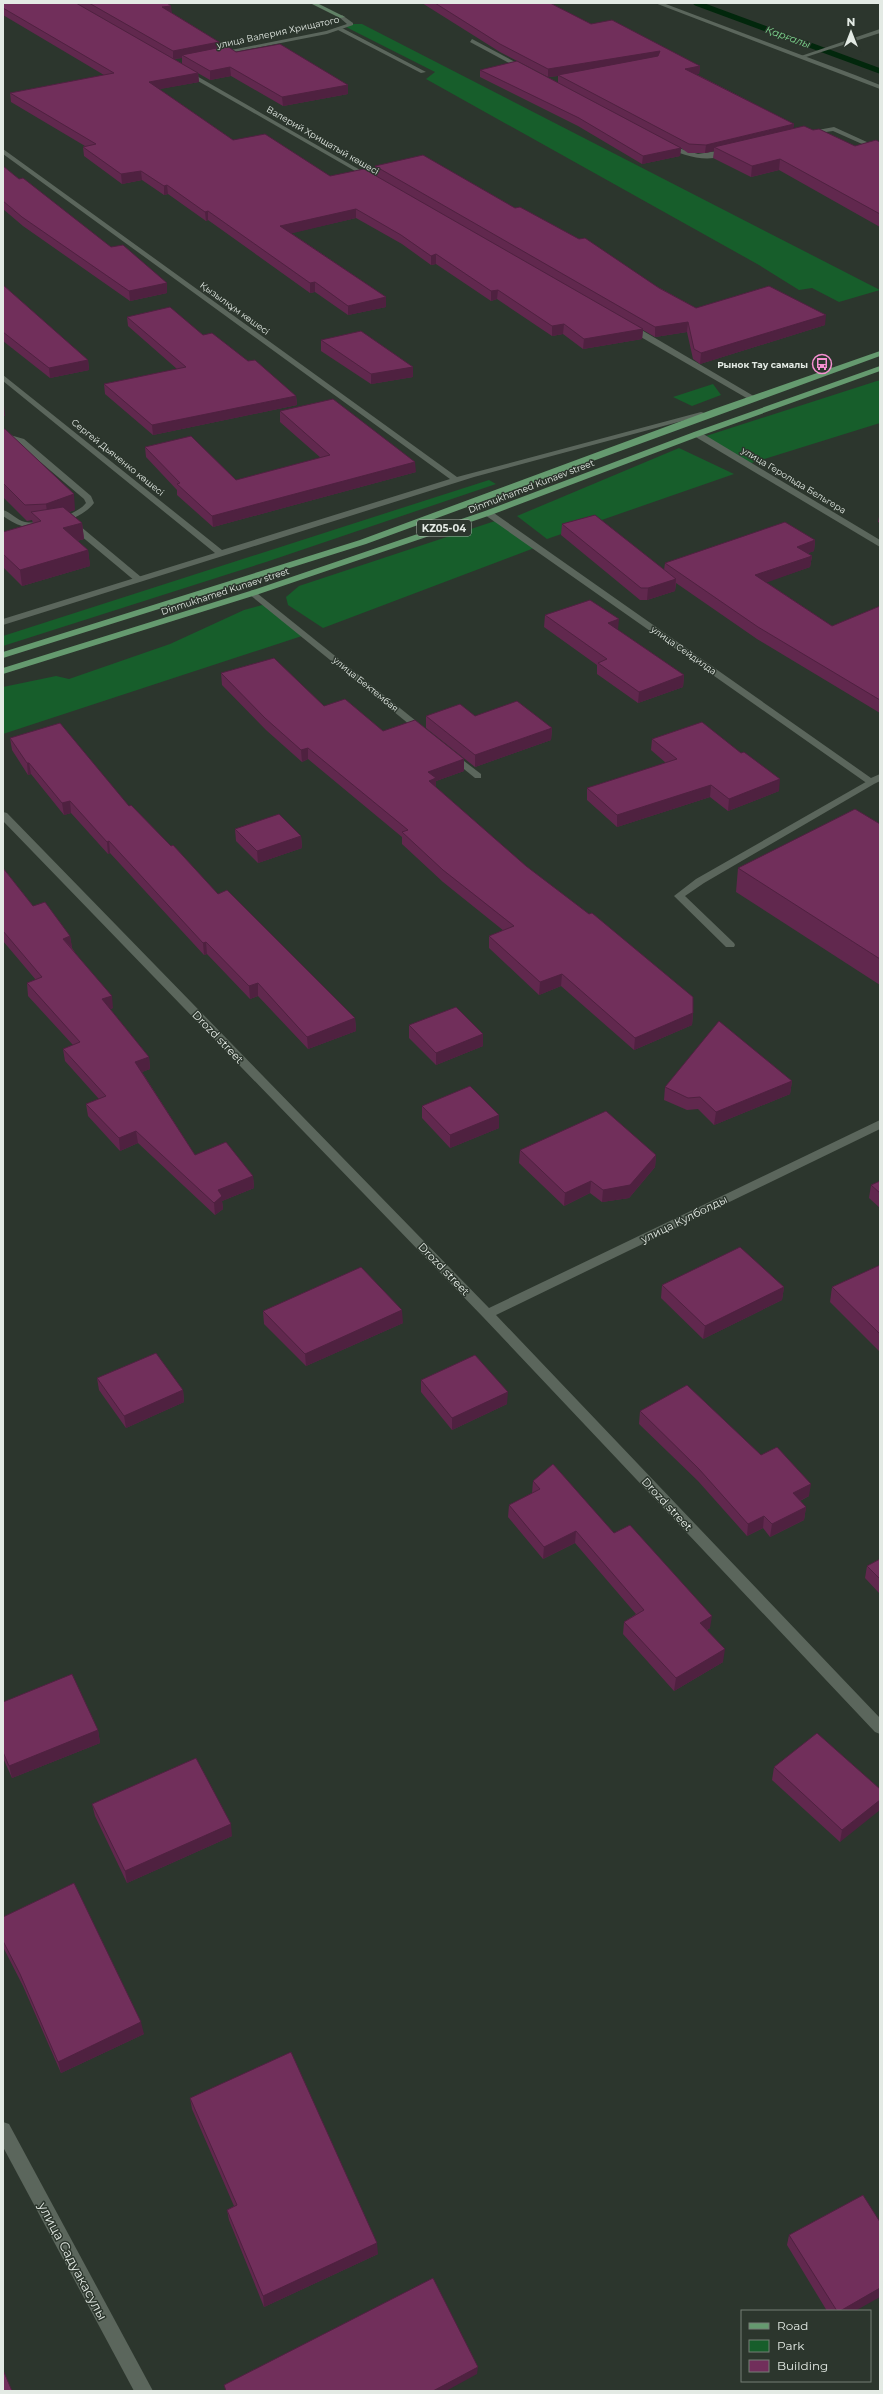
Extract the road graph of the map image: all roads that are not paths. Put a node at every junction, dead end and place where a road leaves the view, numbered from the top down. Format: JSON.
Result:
{"nodes":[{"id":1,"x":313,"y":3,"type":"edge"},
{"id":2,"x":658,"y":3,"type":"edge"},
{"id":3,"x":342,"y":17,"type":"joint"},
{"id":4,"x":340,"y":29,"type":"junction"},
{"id":5,"x":880,"y":31,"type":"edge"},
{"id":6,"x":472,"y":42,"type":"edge"},
{"id":7,"x":210,"y":55,"type":"edge"},
{"id":8,"x":804,"y":56,"type":"junction"},
{"id":9,"x":178,"y":67,"type":"edge"},
{"id":10,"x":423,"y":72,"type":"dead end"},
{"id":11,"x":534,"y":74,"type":"edge"},
{"id":12,"x":880,"y":87,"type":"edge"},
{"id":13,"x":795,"y":135,"type":"edge"},
{"id":14,"x":659,"y":141,"type":"edge"},
{"id":15,"x":735,"y":149,"type":"edge"},
{"id":16,"x":880,"y":150,"type":"edge"},
{"id":17,"x":3,"y":151,"type":"edge"},
{"id":18,"x":378,"y":182,"type":"edge"},
{"id":19,"x":619,"y":321,"type":"edge"},
{"id":20,"x":880,"y":354,"type":"edge"},
{"id":21,"x":880,"y":368,"type":"edge"},
{"id":22,"x":3,"y":377,"type":"edge"},
{"id":23,"x":753,"y":398,"type":"junction"},
{"id":24,"x":717,"y":411,"type":"junction"},
{"id":25,"x":697,"y":434,"type":"junction"},
{"id":26,"x":3,"y":435,"type":"edge"},
{"id":27,"x":456,"y":480,"type":"junction"},
{"id":28,"x":3,"y":512,"type":"edge"},
{"id":29,"x":488,"y":513,"type":"junction"},
{"id":30,"x":66,"y":518,"type":"junction"},
{"id":31,"x":880,"y":544,"type":"edge"},
{"id":32,"x":220,"y":553,"type":"junction"},
{"id":33,"x":138,"y":579,"type":"junction"},
{"id":34,"x":253,"y":593,"type":"junction"},
{"id":35,"x":3,"y":622,"type":"edge"},
{"id":36,"x":3,"y":655,"type":"edge"},
{"id":37,"x":3,"y":671,"type":"edge"},
{"id":38,"x":429,"y":736,"type":"edge"},
{"id":39,"x":441,"y":746,"type":"edge"},
{"id":40,"x":478,"y":776,"type":"dead end"},
{"id":41,"x":876,"y":780,"type":"edge"},
{"id":42,"x":3,"y":815,"type":"edge"},
{"id":43,"x":730,"y":945,"type":"dead end"},
{"id":44,"x":880,"y":1124,"type":"edge"},
{"id":45,"x":487,"y":1314,"type":"junction"},
{"id":46,"x":880,"y":1728,"type":"edge"},
{"id":47,"x":3,"y":2130,"type":"edge"},
{"id":48,"x":144,"y":2391,"type":"edge"}],
"edges":[{"from":1,"to":3,"type":"street"},
{"from":2,"to":8,"type":"street"},
{"from":3,"to":4,"type":"street","name":"улица Валерия Хрищатого"},
{"from":4,"to":7,"type":"street","name":"улица Валерия Хрищатого"},
{"from":4,"to":10,"type":"street"},
{"from":5,"to":8,"type":"street"},
{"from":6,"to":11,"type":"street"},
{"from":8,"to":12,"type":"street"},
{"from":9,"to":18,"type":"street","name":"Валерий Хрищатый көшесі"},
{"from":13,"to":16,"type":"street"},
{"from":14,"to":15,"type":"street"},
{"from":17,"to":27,"type":"street","name":"Қызылқұм көшесі"},
{"from":19,"to":23,"type":"street"},
{"from":20,"to":23,"type":"main road","name":"Dinmukhamed Kunaev street","number":"KZ05-04"},
{"from":21,"to":25,"type":"main road","name":"Dinmukhamed Kunaev street","number":"KZ05-04"},
{"from":22,"to":32,"type":"street","name":"Сергей Дьяченко көшесі"},
{"from":23,"to":24,"type":"main road","name":"Dinmukhamed Kunaev street","number":"KZ05-04"},
{"from":24,"to":27,"type":"street"},
{"from":24,"to":36,"type":"main road","name":"Dinmukhamed Kunaev street","number":"KZ05-04"},
{"from":25,"to":29,"type":"main road","name":"Dinmukhamed Kunaev street","number":"KZ05-04"},
{"from":25,"to":31,"type":"street","name":"улица Герольда Бельгера"},
{"from":26,"to":30,"type":"street"},
{"from":27,"to":32,"type":"street"},
{"from":28,"to":30,"type":"street"},
{"from":29,"to":34,"type":"main road","name":"Dinmukhamed Kunaev street","number":"KZ05-04"},
{"from":29,"to":41,"type":"street","name":"улица Сейдилда"},
{"from":30,"to":33,"type":"street"},
{"from":32,"to":33,"type":"street"},
{"from":33,"to":35,"type":"street"},
{"from":34,"to":37,"type":"main road","name":"Dinmukhamed Kunaev street","number":"KZ05-04"},
{"from":34,"to":38,"type":"street","name":"улица Бектембая"},
{"from":39,"to":40,"type":"street"},
{"from":41,"to":43,"type":"street"},
{"from":42,"to":45,"type":"street","name":"Drozd street"},
{"from":44,"to":45,"type":"street","name":"улица Кулболды"},
{"from":45,"to":46,"type":"street","name":"Drozd street"},
{"from":47,"to":48,"type":"street","name":"улица Садуакасулы"}]}
